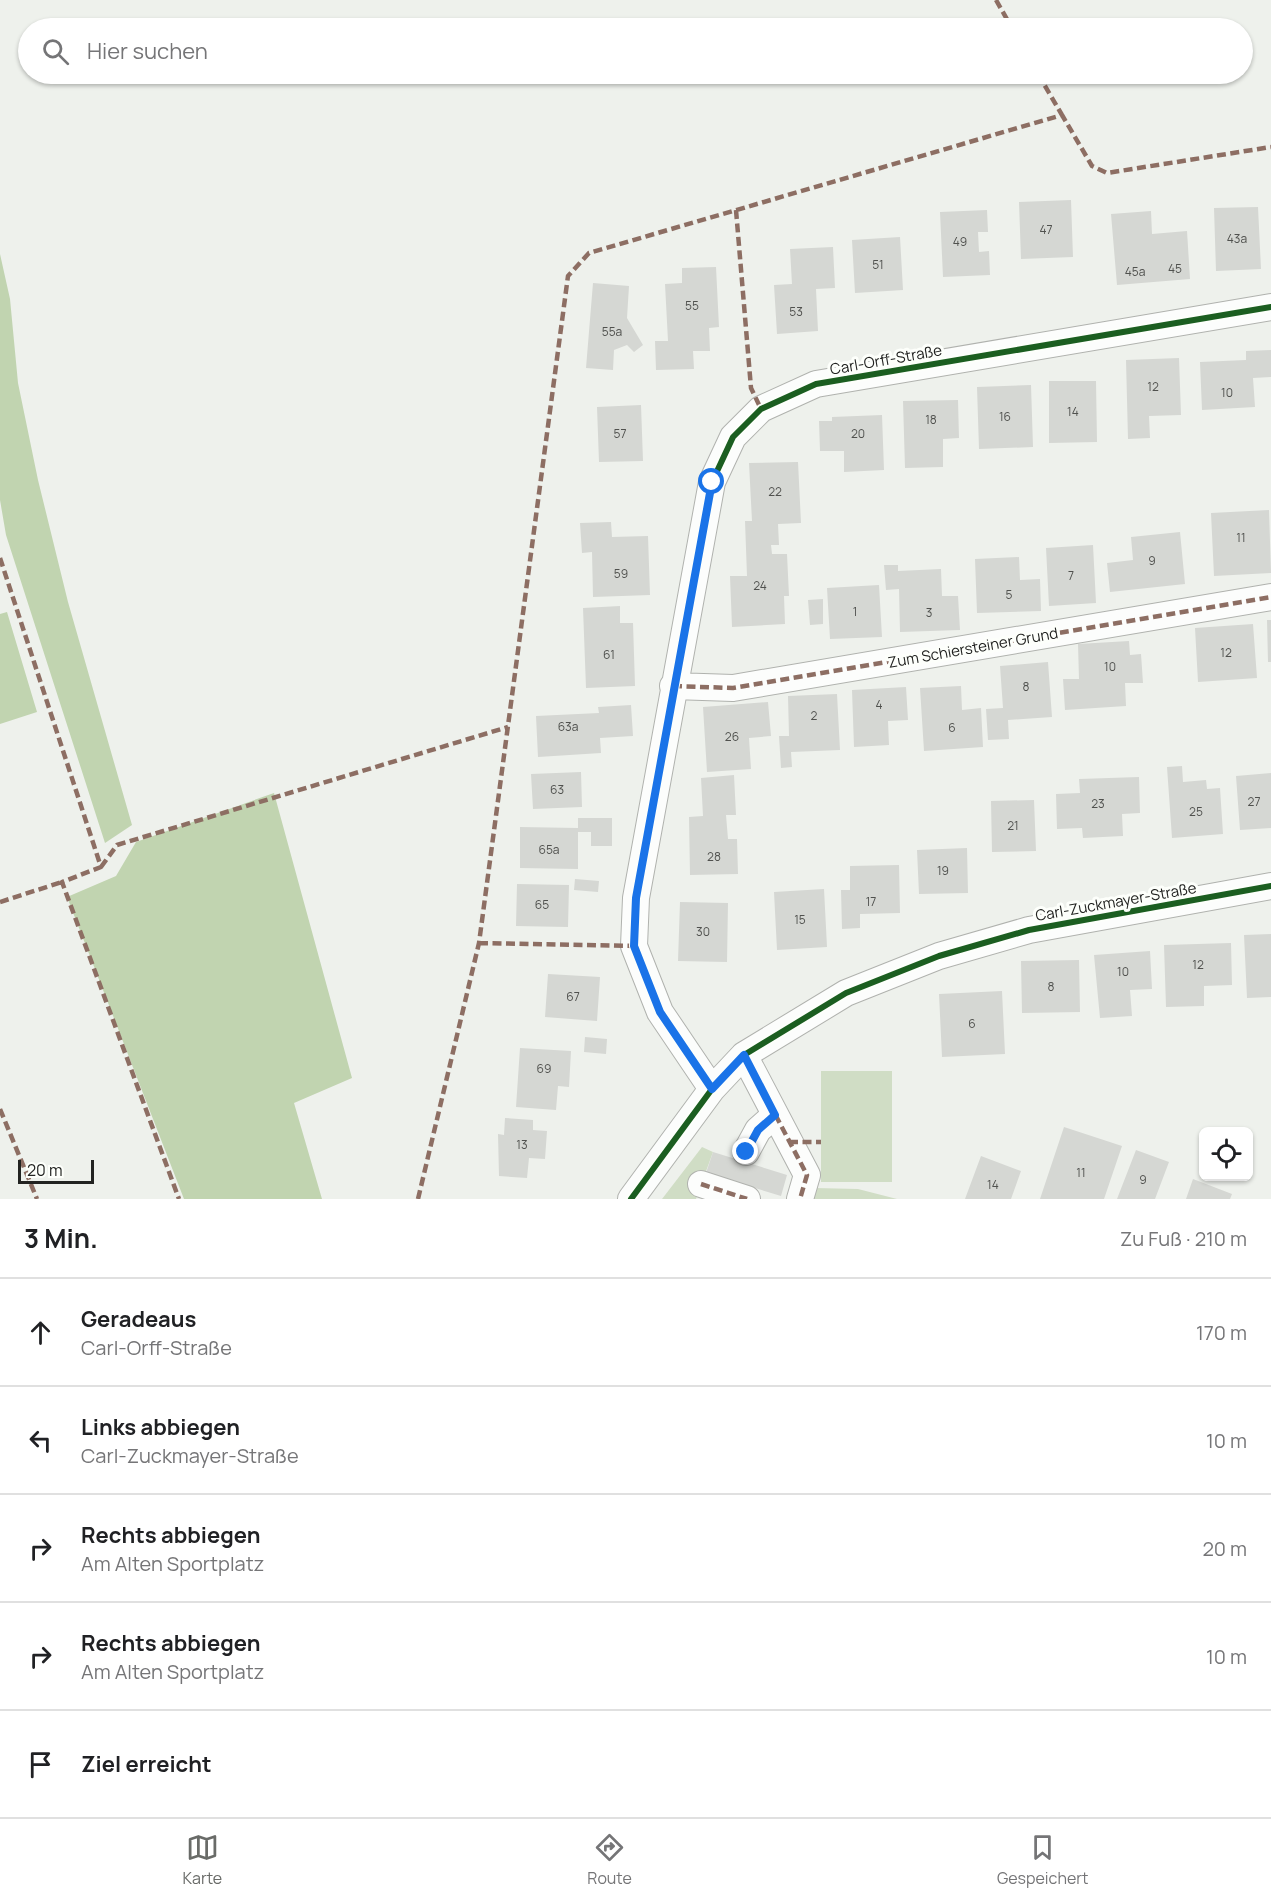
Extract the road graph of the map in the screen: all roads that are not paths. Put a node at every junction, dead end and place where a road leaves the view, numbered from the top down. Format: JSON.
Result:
{"nodes":[{"id":1,"x":1271,"y":307,"type":"edge"},
{"id":2,"x":1271,"y":597,"type":"edge"},
{"id":3,"x":674,"y":686,"type":"junction"},
{"id":4,"x":1271,"y":886,"type":"edge"},
{"id":5,"x":744,"y":1055,"type":"junction"},
{"id":6,"x":712,"y":1089,"type":"junction"},
{"id":7,"x":775,"y":1115,"type":"junction"},
{"id":8,"x":746,"y":1152,"type":"dead end"},
{"id":9,"x":701,"y":1184,"type":"dead end"},
{"id":10,"x":631,"y":1199,"type":"edge"},
{"id":11,"x":747,"y":1199,"type":"edge"},
{"id":12,"x":800,"y":1199,"type":"edge"}],
"edges":[{"from":1,"to":3,"type":"street","name":"Carl-Orff-Straße"},
{"from":2,"to":3,"type":"street","name":"Zum Schiersteiner Grund"},
{"from":3,"to":6,"type":"street","name":"Carl-Orff-Straße"},
{"from":4,"to":5,"type":"street","name":"Carl-Zuckmayer-Straße"},
{"from":5,"to":6,"type":"street","name":"Carl-Zuckmayer-Straße"},
{"from":5,"to":7,"type":"street"},
{"from":6,"to":10,"type":"street","name":"Carl-Zuckmayer-Straße"},
{"from":7,"to":8,"type":"street"},
{"from":7,"to":12,"type":"street"},
{"from":9,"to":11,"type":"street"}]}
